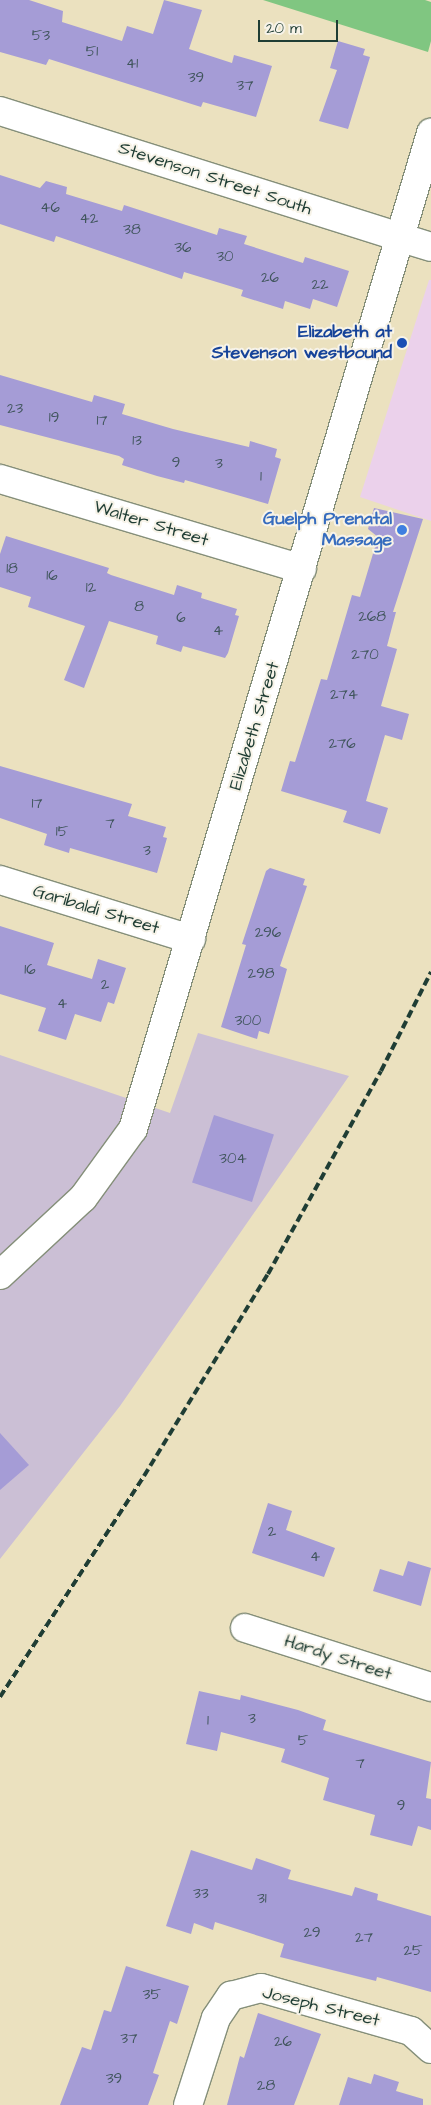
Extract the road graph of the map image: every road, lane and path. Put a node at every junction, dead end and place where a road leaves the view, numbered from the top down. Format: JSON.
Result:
{"nodes":[{"id":1,"x":0,"y":111,"type":"edge"},
{"id":2,"x":431,"y":133,"type":"edge"},
{"id":3,"x":402,"y":238,"type":"junction"},
{"id":4,"x":431,"y":247,"type":"edge"},
{"id":5,"x":0,"y":479,"type":"edge"},
{"id":6,"x":302,"y":570,"type":"junction"},
{"id":7,"x":0,"y":880,"type":"edge"},
{"id":8,"x":191,"y":939,"type":"junction"},
{"id":9,"x":0,"y":1275,"type":"edge"},
{"id":10,"x":245,"y":1628,"type":"dead end"},
{"id":11,"x":431,"y":1687,"type":"edge"},
{"id":12,"x":431,"y":2049,"type":"edge"},
{"id":13,"x":188,"y":2105,"type":"edge"}],
"edges":[{"from":1,"to":3,"type":"street","name":"Stevenson Street South"},
{"from":2,"to":3,"type":"street","name":"Elizabeth Street"},
{"from":3,"to":4,"type":"street","name":"Stevenson Street South"},
{"from":3,"to":6,"type":"street","name":"Elizabeth Street"},
{"from":5,"to":6,"type":"street","name":"Walter Street"},
{"from":6,"to":8,"type":"street","name":"Elizabeth Street"},
{"from":7,"to":8,"type":"street","name":"Garibaldi Street"},
{"from":8,"to":9,"type":"street","name":"Elizabeth Street"},
{"from":10,"to":11,"type":"street","name":"Hardy Street"},
{"from":12,"to":13,"type":"street","name":"Joseph Street"}]}
